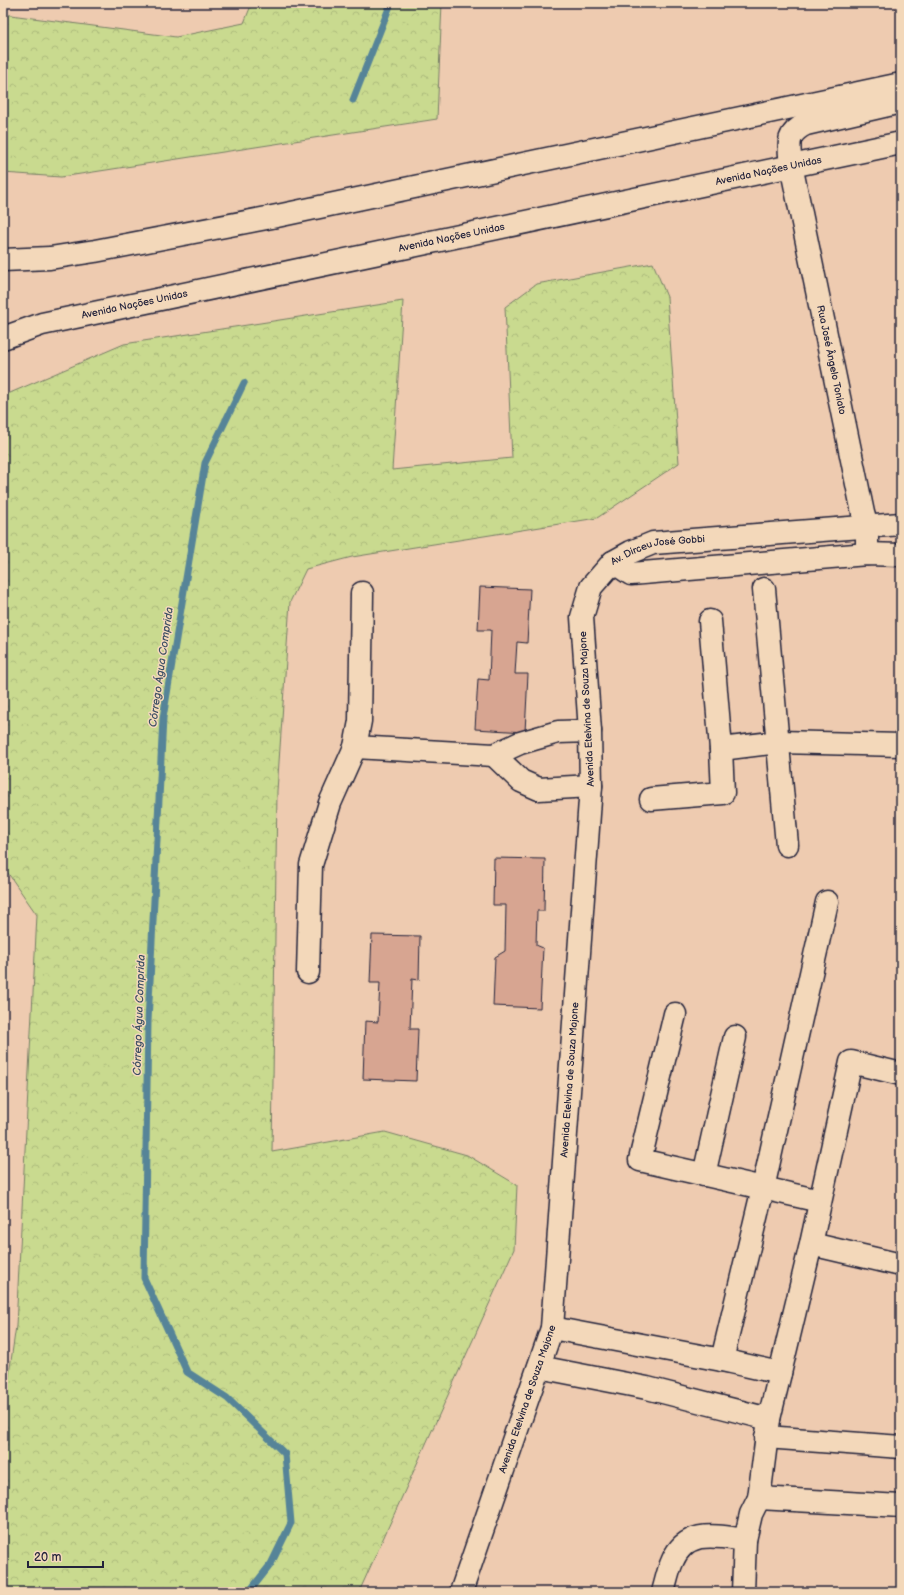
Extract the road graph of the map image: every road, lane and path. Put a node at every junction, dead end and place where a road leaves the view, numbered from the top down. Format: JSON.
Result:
{"nodes":[{"id":1,"x":901,"y":84,"type":"edge"},
{"id":2,"x":901,"y":102,"type":"edge"},
{"id":3,"x":901,"y":143,"type":"edge"},
{"id":4,"x":791,"y":165,"type":"junction"},
{"id":5,"x":3,"y":260,"type":"edge"},
{"id":6,"x":3,"y":338,"type":"edge"},
{"id":7,"x":901,"y":524,"type":"edge"},
{"id":8,"x":867,"y":527,"type":"junction"},
{"id":9,"x":867,"y":554,"type":"junction"},
{"id":10,"x":901,"y":555,"type":"edge"},
{"id":11,"x":613,"y":562,"type":"junction"},
{"id":12,"x":764,"y":589,"type":"dead end"},
{"id":13,"x":362,"y":594,"type":"dead end"},
{"id":14,"x":710,"y":621,"type":"dead end"},
{"id":15,"x":590,"y":731,"type":"junction"},
{"id":16,"x":779,"y":742,"type":"junction"},
{"id":17,"x":901,"y":745,"type":"edge"},
{"id":18,"x":355,"y":748,"type":"junction"},
{"id":19,"x":721,"y":748,"type":"junction"},
{"id":20,"x":494,"y":755,"type":"junction"},
{"id":21,"x":591,"y":786,"type":"junction"},
{"id":22,"x":651,"y":799,"type":"dead end"},
{"id":23,"x":787,"y":845,"type":"dead end"},
{"id":24,"x":827,"y":902,"type":"dead end"},
{"id":25,"x":308,"y":972,"type":"dead end"},
{"id":26,"x":675,"y":1014,"type":"dead end"},
{"id":27,"x":735,"y":1037,"type":"dead end"},
{"id":28,"x":901,"y":1074,"type":"edge"},
{"id":29,"x":704,"y":1175,"type":"junction"},
{"id":30,"x":762,"y":1188,"type":"junction"},
{"id":31,"x":820,"y":1201,"type":"junction"},
{"id":32,"x":811,"y":1244,"type":"junction"},
{"id":33,"x":901,"y":1265,"type":"edge"},
{"id":34,"x":552,"y":1328,"type":"junction"},
{"id":35,"x":722,"y":1360,"type":"junction"},
{"id":36,"x":539,"y":1367,"type":"junction"},
{"id":37,"x":780,"y":1373,"type":"junction"},
{"id":38,"x":768,"y":1428,"type":"junction"},
{"id":39,"x":901,"y":1447,"type":"edge"},
{"id":40,"x":759,"y":1498,"type":"junction"},
{"id":41,"x":901,"y":1506,"type":"edge"},
{"id":42,"x":745,"y":1540,"type":"junction"},
{"id":43,"x":461,"y":1592,"type":"edge"},
{"id":44,"x":663,"y":1592,"type":"edge"},
{"id":45,"x":743,"y":1592,"type":"edge"}],
"edges":[{"from":1,"to":5,"type":"street"},
{"from":2,"to":4,"type":"street","name":"Rua José Ângelo Toniato"},
{"from":3,"to":4,"type":"street","name":"Avenida Nações Unidas"},
{"from":4,"to":6,"type":"street","name":"Avenida Nações Unidas"},
{"from":4,"to":8,"type":"street","name":"Rua José Ângelo Toniato"},
{"from":7,"to":8,"type":"street","name":"Av. Dirceu José Gobbi"},
{"from":8,"to":9,"type":"street","name":"Rua José Ângelo Toniato"},
{"from":8,"to":11,"type":"street","name":"Av. Dirceu José Gobbi"},
{"from":9,"to":10,"type":"street","name":"Av. Dirceu José Gobbi"},
{"from":9,"to":11,"type":"street","name":"Av. Dirceu José Gobbi"},
{"from":11,"to":15,"type":"street","name":"Avenida Etelvina de Souza Majone"},
{"from":12,"to":16,"type":"street"},
{"from":13,"to":18,"type":"street"},
{"from":14,"to":19,"type":"street"},
{"from":15,"to":20,"type":"street"},
{"from":15,"to":21,"type":"street","name":"Avenida Etelvina de Souza Majone"},
{"from":16,"to":17,"type":"street"},
{"from":16,"to":19,"type":"street"},
{"from":16,"to":23,"type":"street"},
{"from":18,"to":20,"type":"street"},
{"from":18,"to":25,"type":"street"},
{"from":19,"to":22,"type":"street"},
{"from":20,"to":21,"type":"street"},
{"from":21,"to":34,"type":"street","name":"Avenida Etelvina de Souza Majone"},
{"from":24,"to":30,"type":"street"},
{"from":26,"to":29,"type":"street"},
{"from":27,"to":29,"type":"street"},
{"from":28,"to":31,"type":"street"},
{"from":29,"to":30,"type":"street"},
{"from":30,"to":31,"type":"street"},
{"from":30,"to":35,"type":"street"},
{"from":31,"to":32,"type":"street"},
{"from":32,"to":33,"type":"street"},
{"from":32,"to":37,"type":"street"},
{"from":34,"to":35,"type":"street"},
{"from":34,"to":36,"type":"street","name":"Avenida Etelvina de Souza Majone"},
{"from":35,"to":37,"type":"street"},
{"from":36,"to":38,"type":"street"},
{"from":36,"to":43,"type":"street","name":"Avenida Etelvina de Souza Majone"},
{"from":37,"to":38,"type":"street"},
{"from":38,"to":39,"type":"street"},
{"from":38,"to":40,"type":"street"},
{"from":40,"to":41,"type":"street"},
{"from":40,"to":42,"type":"street"},
{"from":42,"to":44,"type":"street"},
{"from":42,"to":45,"type":"street"}]}
